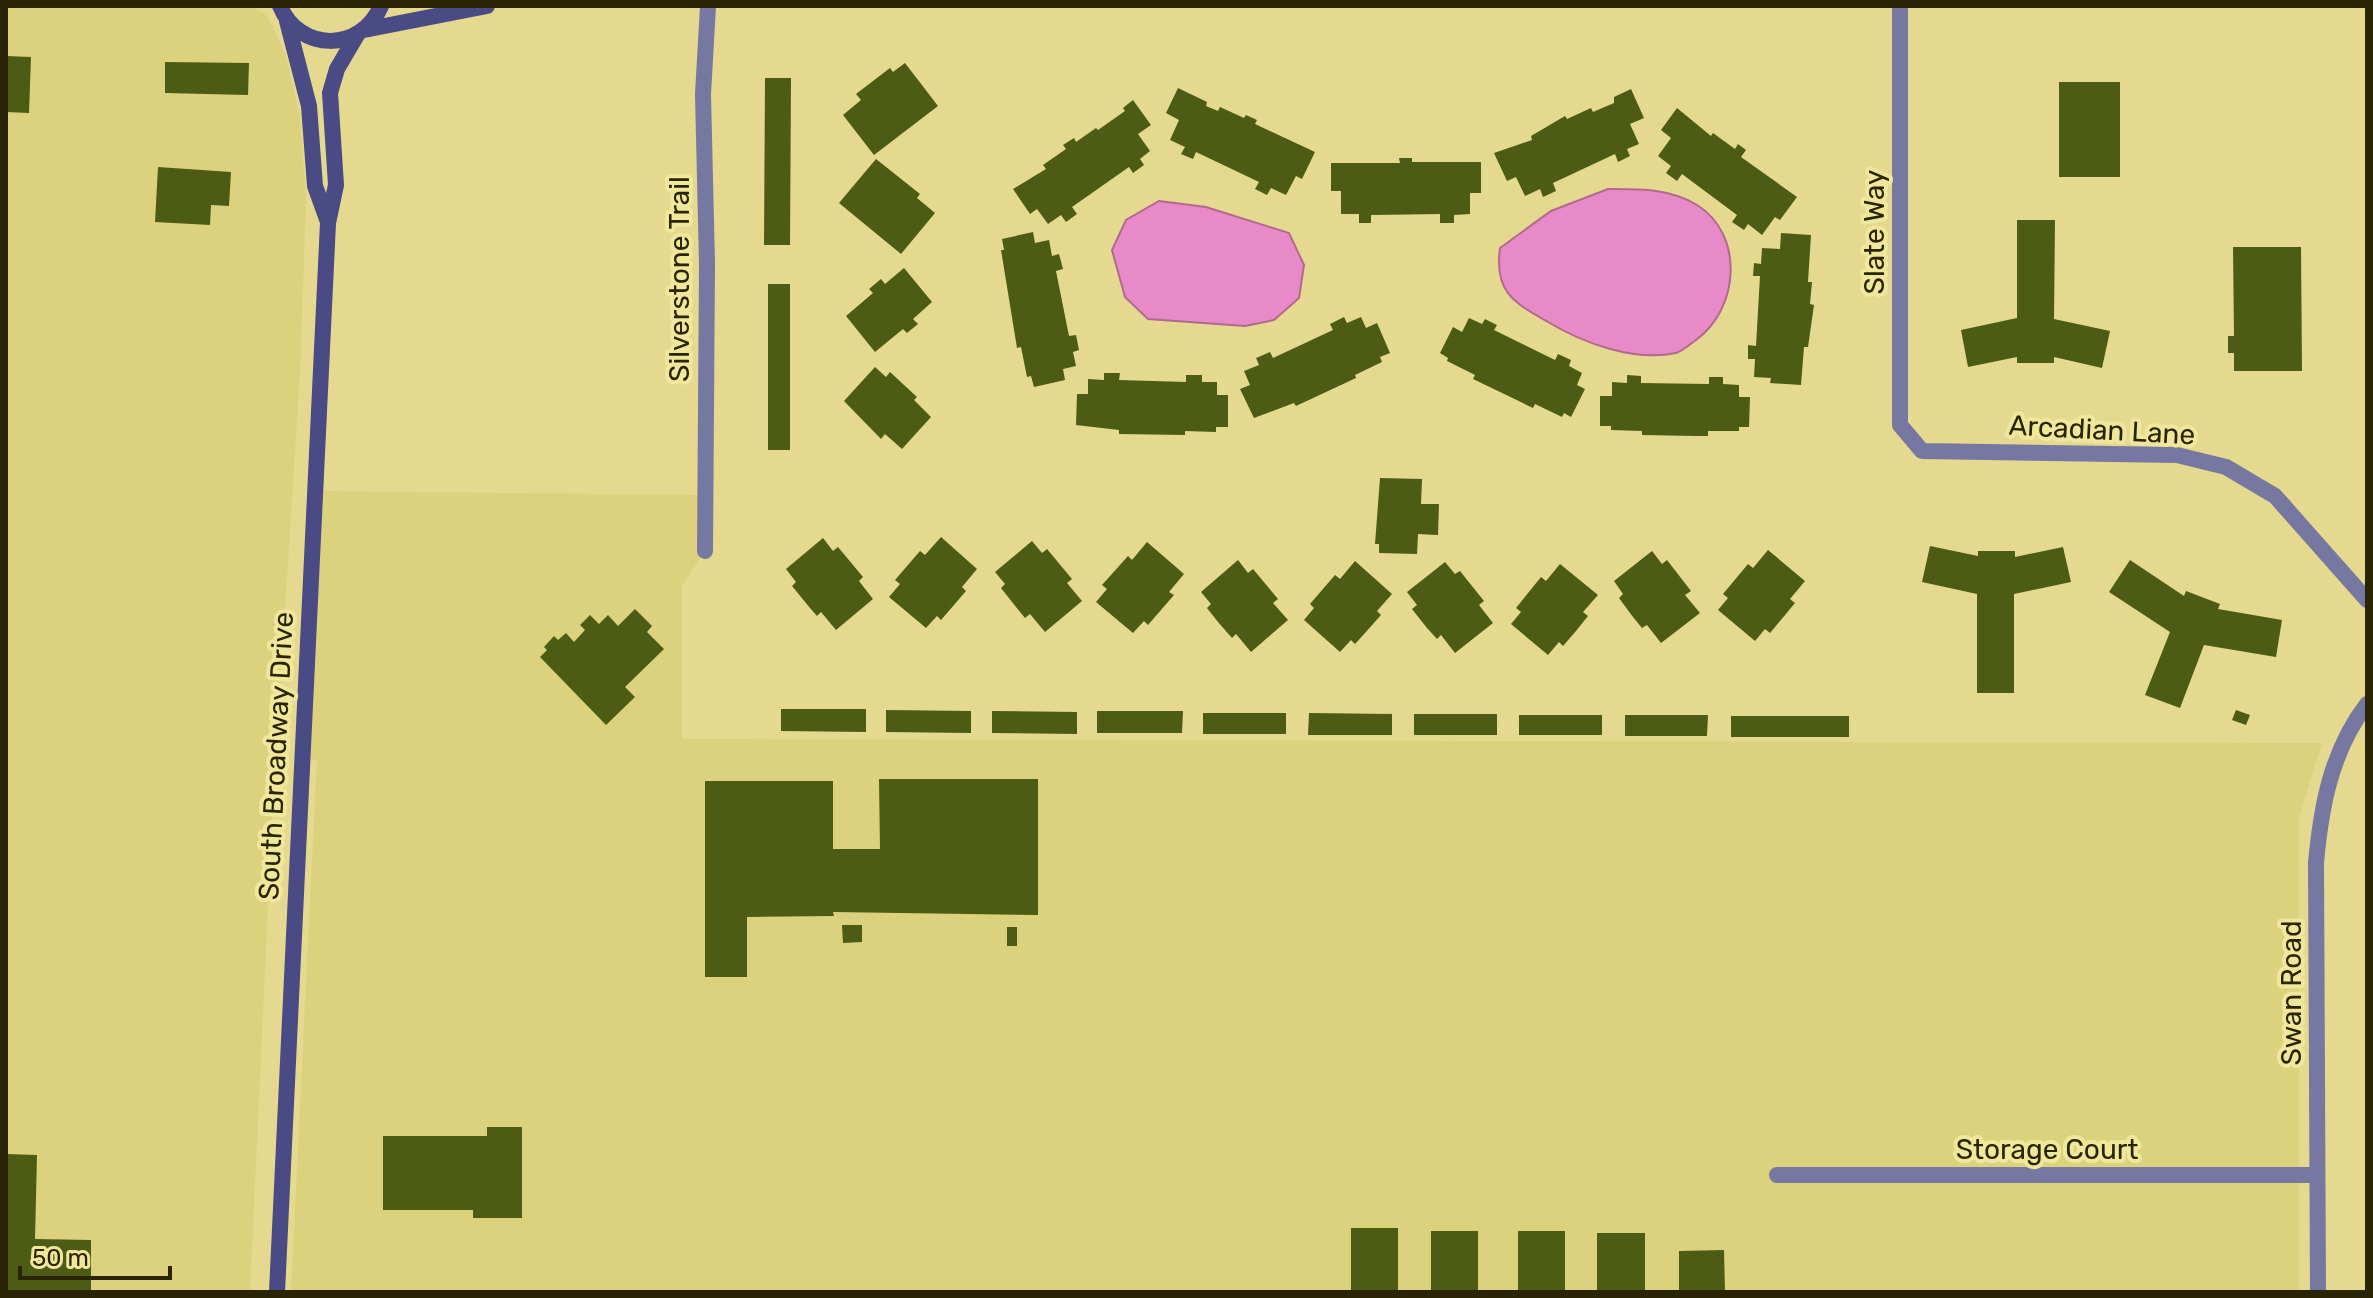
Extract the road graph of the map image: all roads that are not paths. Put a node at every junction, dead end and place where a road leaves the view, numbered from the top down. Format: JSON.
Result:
{"nodes":[{"id":1,"x":381,"y":6,"type":"edge"},
{"id":2,"x":487,"y":6,"type":"edge"},
{"id":3,"x":708,"y":6,"type":"edge"},
{"id":4,"x":1900,"y":6,"type":"edge"},
{"id":5,"x":283,"y":13,"type":"edge"},
{"id":6,"x":360,"y":32,"type":"junction"},
{"id":7,"x":328,"y":223,"type":"junction"},
{"id":8,"x":1922,"y":451,"type":"joint"},
{"id":9,"x":705,"y":551,"type":"dead end"},
{"id":10,"x":2367,"y":600,"type":"edge"},
{"id":11,"x":2367,"y":704,"type":"edge"},
{"id":12,"x":1777,"y":1175,"type":"dead end"},
{"id":13,"x":2317,"y":1175,"type":"junction"},
{"id":14,"x":277,"y":1292,"type":"edge"},
{"id":15,"x":2318,"y":1292,"type":"edge"}],
"edges":[{"from":1,"to":6,"type":"main road","name":"South Broadway Drive"},
{"from":2,"to":6,"type":"main road"},
{"from":3,"to":9,"type":"street","name":"Silverstone Trail"},
{"from":4,"to":8,"type":"street","name":"Slate Way"},
{"from":5,"to":6,"type":"main road"},
{"from":5,"to":7,"type":"main road","name":"South Broadway Drive"},
{"from":6,"to":7,"type":"main road","name":"South Broadway Drive"},
{"from":7,"to":14,"type":"main road","name":"South Broadway Drive"},
{"from":8,"to":10,"type":"street","name":"Arcadian Lane"},
{"from":11,"to":13,"type":"street","name":"Swan Road"},
{"from":12,"to":13,"type":"street","name":"Storage Court"},
{"from":13,"to":15,"type":"street","name":"Swan Road"}]}
